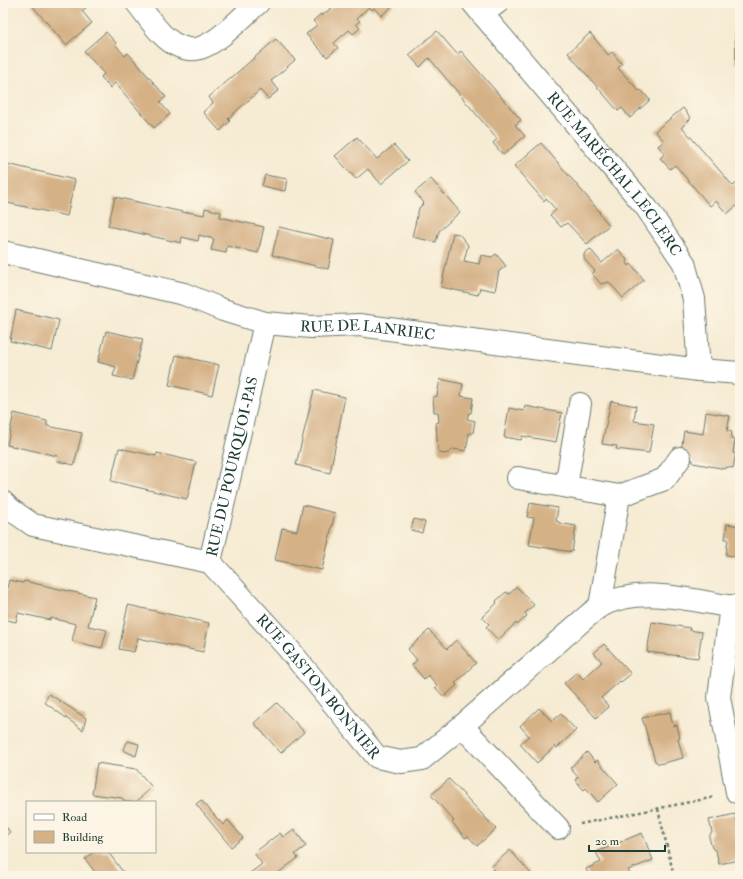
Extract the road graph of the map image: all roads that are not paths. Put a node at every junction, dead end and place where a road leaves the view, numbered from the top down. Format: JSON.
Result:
{"nodes":[{"id":1,"x":137,"y":3,"type":"edge"},
{"id":2,"x":258,"y":3,"type":"edge"},
{"id":3,"x":484,"y":7,"type":"edge"},
{"id":4,"x":3,"y":252,"type":"edge"},
{"id":5,"x":265,"y":323,"type":"junction"},
{"id":6,"x":699,"y":370,"type":"junction"},
{"id":7,"x":740,"y":373,"type":"edge"},
{"id":8,"x":580,"y":404,"type":"dead end"},
{"id":9,"x":680,"y":458,"type":"dead end"},
{"id":10,"x":518,"y":478,"type":"dead end"},
{"id":11,"x":566,"y":486,"type":"junction"},
{"id":12,"x":619,"y":496,"type":"junction"},
{"id":13,"x":3,"y":502,"type":"edge"},
{"id":14,"x":210,"y":562,"type":"junction"},
{"id":15,"x":600,"y":606,"type":"junction"},
{"id":16,"x":736,"y":607,"type":"edge"},
{"id":17,"x":462,"y":726,"type":"junction"},
{"id":18,"x":737,"y":792,"type":"road end"},
{"id":19,"x":558,"y":828,"type":"road end"}],
"edges":[{"from":1,"to":2,"type":"street"},
{"from":3,"to":6,"type":"street","name":"RUE MARÉCHAL LECLERC"},
{"from":4,"to":5,"type":"street","name":"RUE DE LANRIEC"},
{"from":5,"to":6,"type":"street","name":"RUE DE LANRIEC"},
{"from":5,"to":14,"type":"street","name":"RUE DU POURQUOI-PAS"},
{"from":6,"to":7,"type":"street","name":"RUE DE LANRIEC"},
{"from":8,"to":11,"type":"street"},
{"from":9,"to":12,"type":"street"},
{"from":10,"to":11,"type":"street"},
{"from":11,"to":12,"type":"street"},
{"from":12,"to":15,"type":"street"},
{"from":13,"to":14,"type":"street","name":"RUE DU POURQUOI-PAS"},
{"from":14,"to":17,"type":"street","name":"RUE GASTON BONNIER"},
{"from":15,"to":16,"type":"street","name":"RUE GASTON BONNIER"},
{"from":15,"to":17,"type":"street","name":"RUE GASTON BONNIER"},
{"from":16,"to":18,"type":"street","name":"RUE GASTON BONNIER"},
{"from":17,"to":19,"type":"street"}]}
